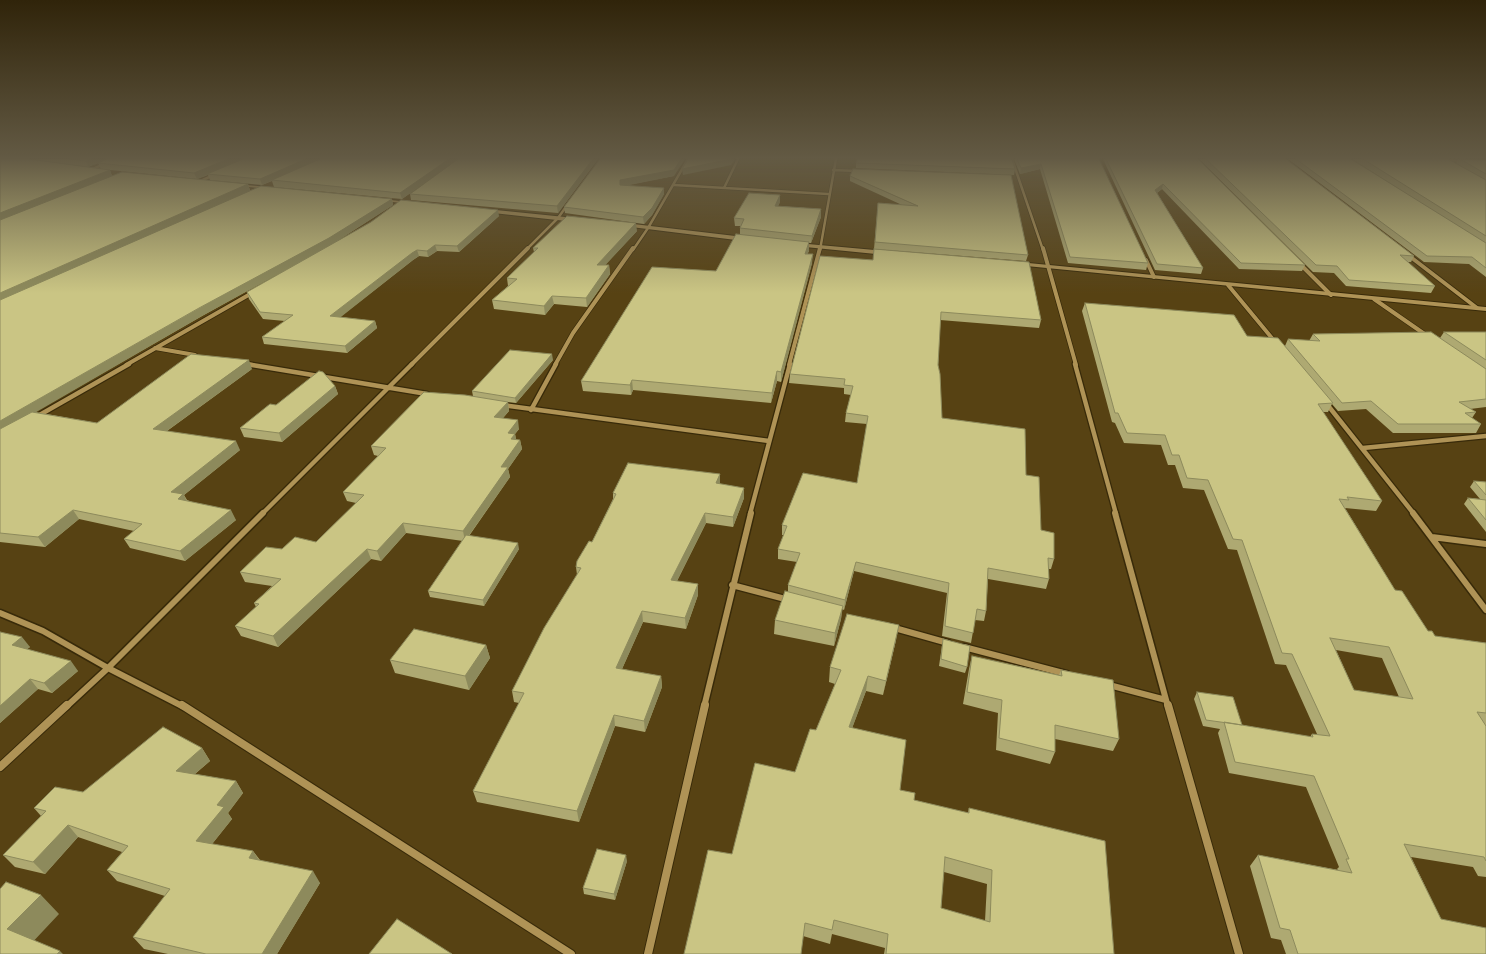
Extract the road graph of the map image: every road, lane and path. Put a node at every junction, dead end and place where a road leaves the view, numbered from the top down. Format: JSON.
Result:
{"nodes":[{"id":1,"x":404,"y":204,"type":"edge"},
{"id":2,"x":569,"y":204,"type":"edge"},
{"id":3,"x":663,"y":204,"type":"edge"},
{"id":4,"x":827,"y":204,"type":"edge"},
{"id":5,"x":1028,"y":204,"type":"edge"},
{"id":6,"x":400,"y":206,"type":"edge"},
{"id":7,"x":482,"y":210,"type":"edge"},
{"id":8,"x":558,"y":218,"type":"junction"},
{"id":9,"x":585,"y":221,"type":"edge"},
{"id":10,"x":621,"y":225,"type":"edge"},
{"id":11,"x":648,"y":228,"type":"junction"},
{"id":12,"x":753,"y":240,"type":"edge"},
{"id":13,"x":792,"y":244,"type":"edge"},
{"id":14,"x":820,"y":248,"type":"junction"},
{"id":15,"x":1141,"y":251,"type":"edge"},
{"id":16,"x":890,"y":254,"type":"edge"},
{"id":17,"x":1407,"y":255,"type":"edge"},
{"id":18,"x":1297,"y":261,"type":"edge"},
{"id":19,"x":1010,"y":264,"type":"edge"},
{"id":20,"x":1050,"y":267,"type":"junction"},
{"id":21,"x":1154,"y":278,"type":"junction"},
{"id":22,"x":1228,"y":285,"type":"junction"},
{"id":23,"x":258,"y":289,"type":"edge"},
{"id":24,"x":1332,"y":295,"type":"junction"},
{"id":25,"x":1374,"y":299,"type":"junction"},
{"id":26,"x":1477,"y":308,"type":"junction"},
{"id":27,"x":1486,"y":309,"type":"edge"},
{"id":28,"x":1430,"y":338,"type":"edge"},
{"id":29,"x":155,"y":348,"type":"junction"},
{"id":30,"x":1283,"y":352,"type":"edge"},
{"id":31,"x":203,"y":357,"type":"edge"},
{"id":32,"x":242,"y":363,"type":"edge"},
{"id":33,"x":387,"y":388,"type":"junction"},
{"id":34,"x":435,"y":395,"type":"edge"},
{"id":35,"x":1320,"y":396,"type":"edge"},
{"id":36,"x":492,"y":404,"type":"edge"},
{"id":37,"x":531,"y":410,"type":"junction"},
{"id":38,"x":34,"y":418,"type":"edge"},
{"id":39,"x":1486,"y":436,"type":"edge"},
{"id":40,"x":769,"y":441,"type":"junction"},
{"id":41,"x":1363,"y":448,"type":"junction"},
{"id":42,"x":1432,"y":537,"type":"junction"},
{"id":43,"x":1486,"y":544,"type":"edge"},
{"id":44,"x":732,"y":585,"type":"junction"},
{"id":45,"x":800,"y":603,"type":"edge"},
{"id":46,"x":1486,"y":610,"type":"edge"},
{"id":47,"x":0,"y":613,"type":"edge"},
{"id":48,"x":886,"y":626,"type":"edge"},
{"id":49,"x":108,"y":668,"type":"junction"},
{"id":50,"x":1080,"y":677,"type":"edge"},
{"id":51,"x":1099,"y":682,"type":"edge"},
{"id":52,"x":1166,"y":700,"type":"junction"},
{"id":53,"x":0,"y":767,"type":"edge"},
{"id":54,"x":571,"y":954,"type":"edge"},
{"id":55,"x":648,"y":954,"type":"edge"},
{"id":56,"x":1239,"y":954,"type":"edge"}],
"edges":[{"from":1,"to":6,"type":"street"},
{"from":2,"to":8,"type":"street"},
{"from":3,"to":11,"type":"street"},
{"from":4,"to":14,"type":"street"},
{"from":5,"to":20,"type":"street"},
{"from":7,"to":8,"type":"street"},
{"from":8,"to":9,"type":"street"},
{"from":8,"to":33,"type":"street"},
{"from":10,"to":11,"type":"street"},
{"from":11,"to":12,"type":"street"},
{"from":11,"to":37,"type":"street"},
{"from":13,"to":14,"type":"street"},
{"from":14,"to":16,"type":"street"},
{"from":14,"to":40,"type":"street"},
{"from":15,"to":21,"type":"street"},
{"from":17,"to":26,"type":"street"},
{"from":18,"to":24,"type":"street"},
{"from":19,"to":20,"type":"street"},
{"from":20,"to":21,"type":"street"},
{"from":20,"to":52,"type":"street"},
{"from":21,"to":22,"type":"street"},
{"from":22,"to":24,"type":"street"},
{"from":22,"to":30,"type":"street"},
{"from":23,"to":29,"type":"street"},
{"from":24,"to":25,"type":"street"},
{"from":25,"to":26,"type":"street"},
{"from":25,"to":28,"type":"street"},
{"from":26,"to":27,"type":"street"},
{"from":29,"to":31,"type":"street"},
{"from":29,"to":38,"type":"street"},
{"from":32,"to":33,"type":"street"},
{"from":33,"to":34,"type":"street"},
{"from":33,"to":49,"type":"street"},
{"from":35,"to":41,"type":"street"},
{"from":36,"to":37,"type":"street"},
{"from":37,"to":40,"type":"street"},
{"from":39,"to":41,"type":"street"},
{"from":40,"to":44,"type":"street"},
{"from":41,"to":42,"type":"street"},
{"from":42,"to":43,"type":"street"},
{"from":42,"to":46,"type":"street"},
{"from":44,"to":45,"type":"street"},
{"from":44,"to":55,"type":"street"},
{"from":47,"to":49,"type":"street"},
{"from":48,"to":50,"type":"street"},
{"from":49,"to":53,"type":"street"},
{"from":49,"to":54,"type":"street"},
{"from":51,"to":52,"type":"street"},
{"from":52,"to":56,"type":"street"}]}
